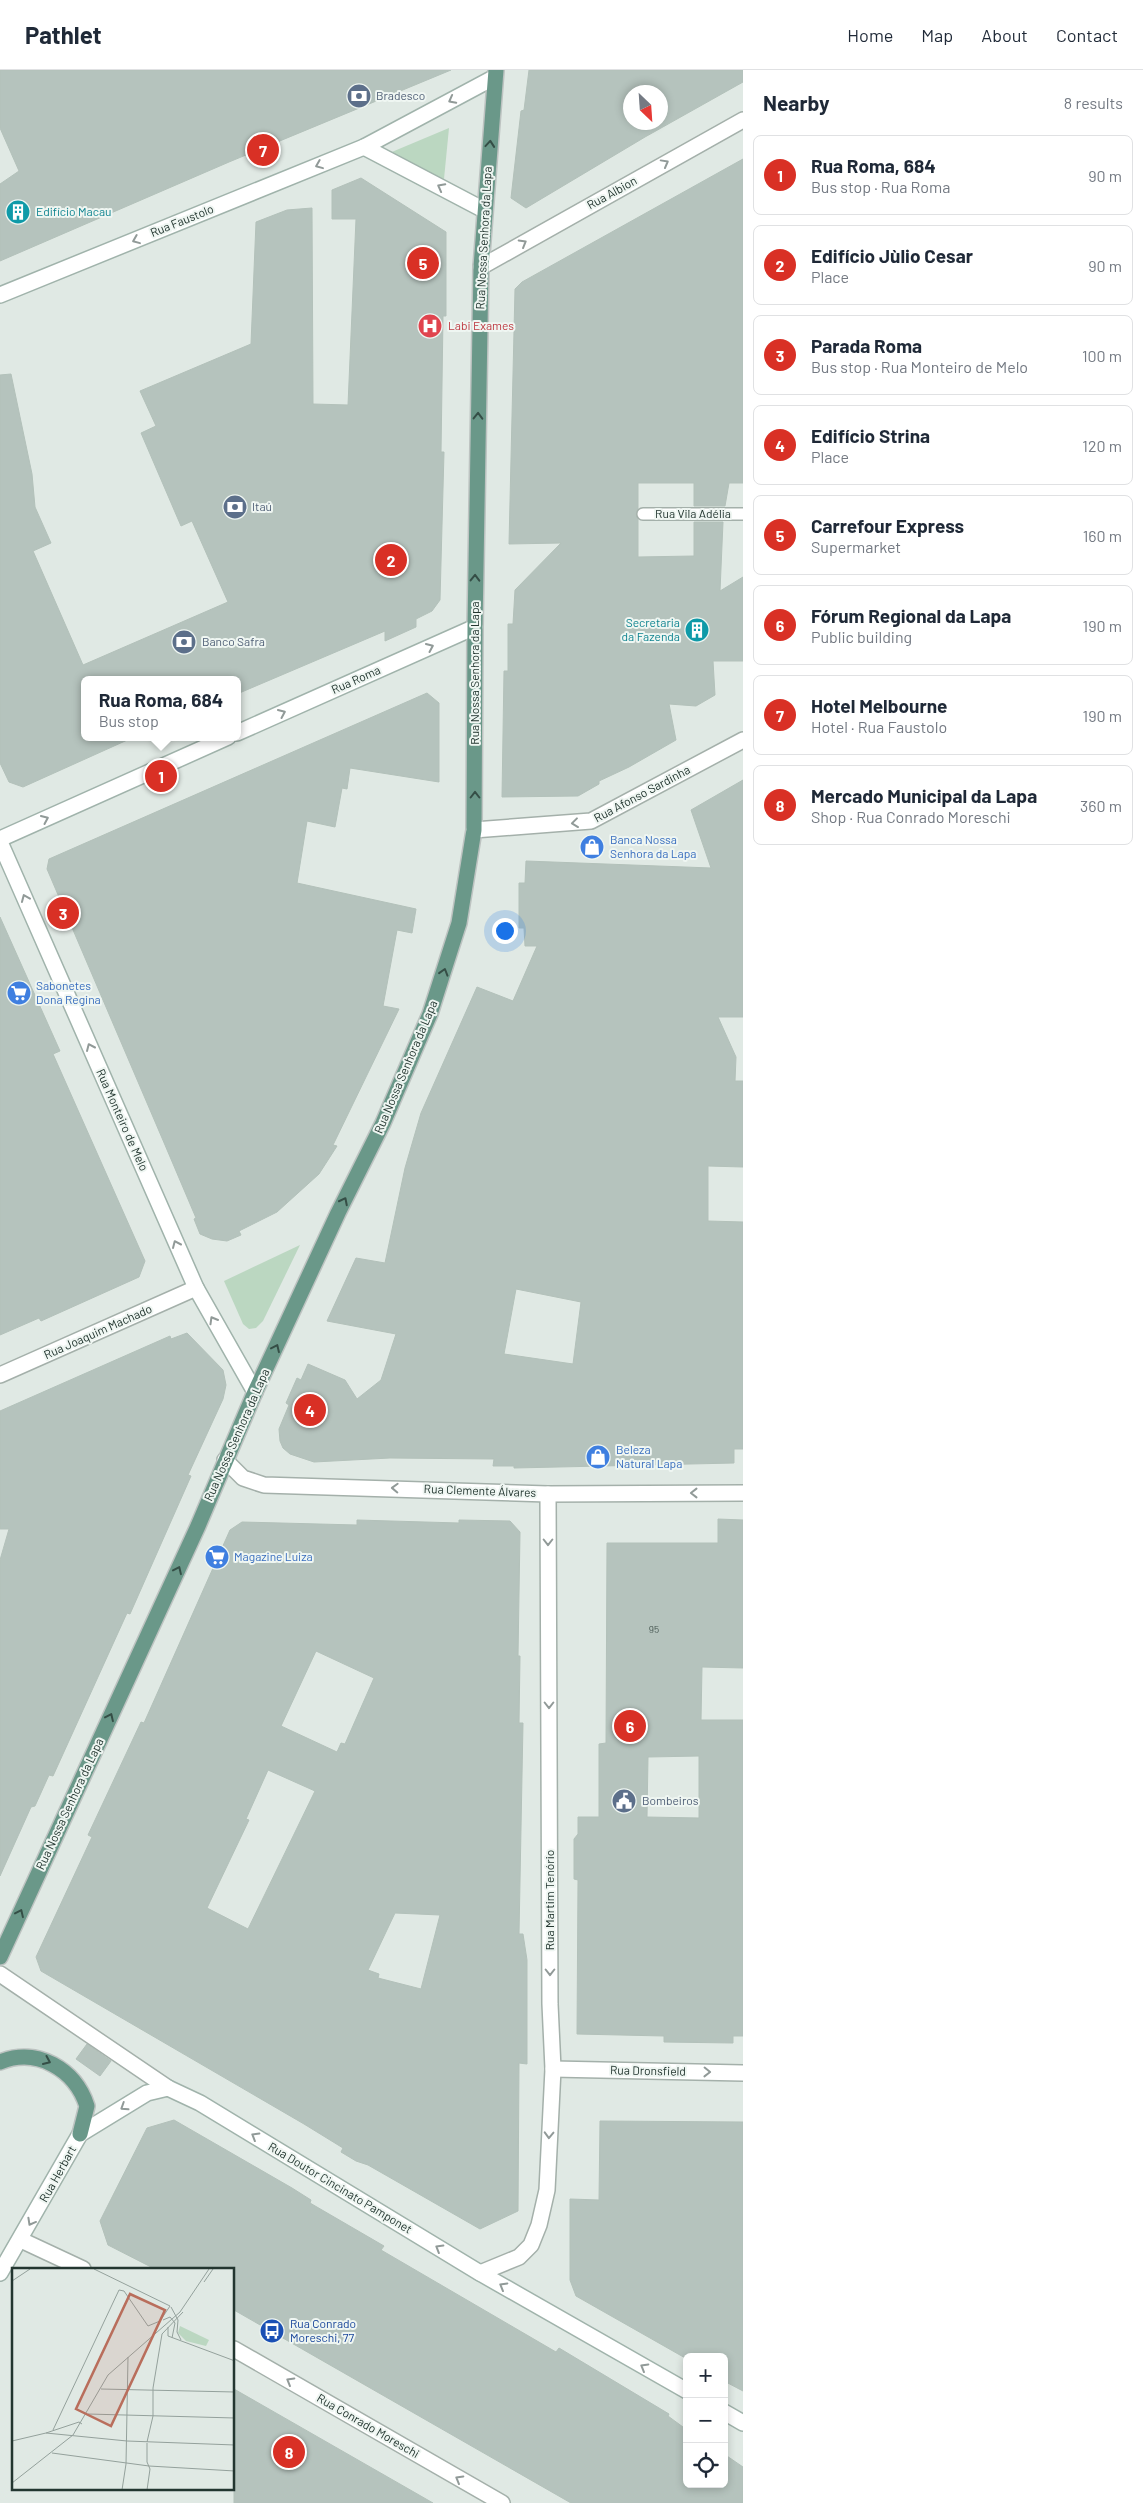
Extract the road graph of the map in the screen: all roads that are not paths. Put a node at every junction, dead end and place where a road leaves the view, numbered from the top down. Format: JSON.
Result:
{"nodes":[{"id":1,"x":495,"y":73,"type":"edge"},
{"id":2,"x":743,"y":120,"type":"edge"},
{"id":3,"x":364,"y":147,"type":"junction"},
{"id":4,"x":484,"y":210,"type":"junction"},
{"id":5,"x":481,"y":267,"type":"junction"},
{"id":6,"x":0,"y":295,"type":"edge"},
{"id":7,"x":643,"y":514,"type":"dead end"},
{"id":8,"x":743,"y":514,"type":"edge"},
{"id":9,"x":475,"y":627,"type":"junction"},
{"id":10,"x":241,"y":731,"type":"edge"},
{"id":11,"x":743,"y":740,"type":"edge"},
{"id":12,"x":219,"y":741,"type":"edge"},
{"id":13,"x":474,"y":830,"type":"junction"},
{"id":14,"x":0,"y":841,"type":"edge"},
{"id":15,"x":196,"y":1288,"type":"junction"},
{"id":16,"x":0,"y":1375,"type":"edge"},
{"id":17,"x":255,"y":1392,"type":"junction"},
{"id":18,"x":225,"y":1460,"type":"junction"},
{"id":19,"x":743,"y":1493,"type":"edge"},
{"id":20,"x":548,"y":1494,"type":"junction"},
{"id":21,"x":0,"y":1957,"type":"edge"},
{"id":22,"x":0,"y":1974,"type":"edge"},
{"id":23,"x":0,"y":2062,"type":"edge"},
{"id":24,"x":553,"y":2069,"type":"junction"},
{"id":25,"x":743,"y":2073,"type":"edge"},
{"id":26,"x":168,"y":2088,"type":"junction"},
{"id":27,"x":80,"y":2134,"type":"junction"},
{"id":28,"x":21,"y":2240,"type":"junction"},
{"id":29,"x":81,"y":2268,"type":"edge"},
{"id":30,"x":0,"y":2272,"type":"edge"},
{"id":31,"x":480,"y":2273,"type":"junction"},
{"id":32,"x":235,"y":2349,"type":"edge"},
{"id":33,"x":683,"y":2389,"type":"edge"},
{"id":34,"x":728,"y":2414,"type":"edge"},
{"id":35,"x":743,"y":2423,"type":"edge"},
{"id":36,"x":502,"y":2503,"type":"edge"}],
"edges":[{"from":1,"to":3,"type":"street","name":"Rua Faustolo","one_way":true},
{"from":4,"to":1,"type":"main road","name":"Rua Nossa Senhora da Lapa","one_way":true},
{"from":5,"to":2,"type":"street","name":"Rua Albion","one_way":true},
{"from":4,"to":3,"type":"street","one_way":true},
{"from":3,"to":6,"type":"street","name":"Rua Faustolo","one_way":true},
{"from":4,"to":5,"type":"main road","name":"Rua Nossa Senhora da Lapa"},
{"from":9,"to":5,"type":"main road","name":"Rua Nossa Senhora da Lapa","one_way":true},
{"from":7,"to":8,"type":"lane","name":"Rua Vila Adélia"},
{"from":10,"to":9,"type":"street","name":"Rua Roma","one_way":true},
{"from":13,"to":9,"type":"main road","name":"Rua Nossa Senhora da Lapa","one_way":true},
{"from":11,"to":13,"type":"street","name":"Rua Afonso Sardinha","one_way":true},
{"from":14,"to":12,"type":"street","one_way":true},
{"from":17,"to":13,"type":"main road","name":"Rua Nossa Senhora da Lapa","one_way":true},
{"from":15,"to":14,"type":"street","name":"Rua Monteiro de Melo","one_way":true},
{"from":15,"to":16,"type":"street","name":"Rua Joaquim Machado"},
{"from":17,"to":15,"type":"street","name":"Rua Monteiro de Melo","one_way":true},
{"from":17,"to":18,"type":"main road","name":"Rua Nossa Senhora da Lapa"},
{"from":20,"to":18,"type":"street","name":"Rua Clemente Álvares","one_way":true},
{"from":21,"to":18,"type":"main road","name":"Rua Nossa Senhora da Lapa","one_way":true},
{"from":19,"to":20,"type":"street","name":"Rua Clemente Álvares","one_way":true},
{"from":20,"to":24,"type":"street","name":"Rua Martim Tenório","one_way":true},
{"from":22,"to":26,"type":"street","name":"Rua Doutor Cincinato Pamponet"},
{"from":23,"to":27,"type":"main road","one_way":true},
{"from":24,"to":25,"type":"street","name":"Rua Dronsfield","one_way":true},
{"from":24,"to":31,"type":"street","name":"Rua Martim Tenório","one_way":true},
{"from":26,"to":27,"type":"street","name":"Rua Herbart","one_way":true},
{"from":31,"to":26,"type":"street","name":"Rua Doutor Cincinato Pamponet","one_way":true},
{"from":27,"to":28,"type":"street","name":"Rua Herbart","one_way":true},
{"from":28,"to":29,"type":"street"},
{"from":28,"to":30,"type":"street","name":"Rua Herbart"},
{"from":33,"to":31,"type":"street","name":"Rua Doutor Cincinato Pamponet","one_way":true},
{"from":36,"to":32,"type":"street","name":"Rua Conrado Moreschi","one_way":true},
{"from":34,"to":35,"type":"street"}]}
